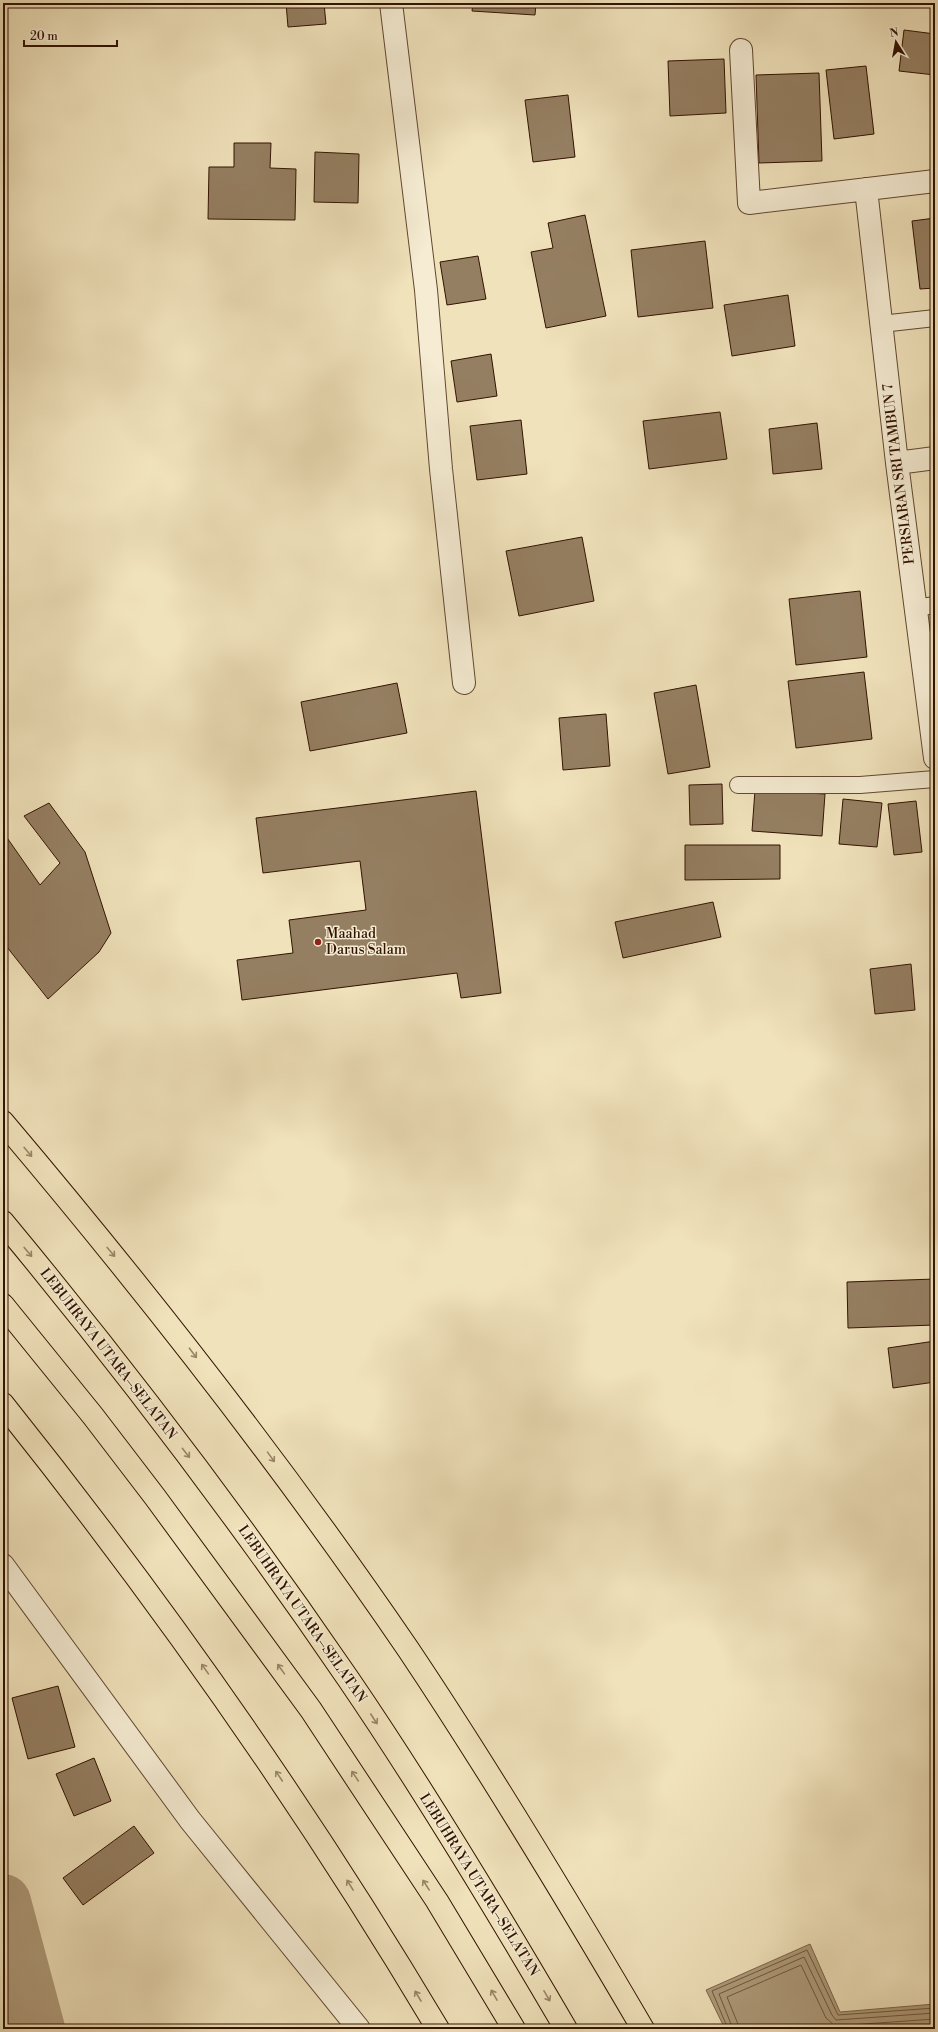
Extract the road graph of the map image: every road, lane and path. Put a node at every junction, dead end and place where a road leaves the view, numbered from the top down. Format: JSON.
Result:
{"nodes":[{"id":1,"x":392,"y":3,"type":"edge"},
{"id":2,"x":742,"y":50,"type":"dead end"},
{"id":3,"x":935,"y":181,"type":"edge"},
{"id":4,"x":866,"y":189,"type":"junction"},
{"id":5,"x":935,"y":318,"type":"edge"},
{"id":6,"x":881,"y":324,"type":"junction"},
{"id":7,"x":935,"y":458,"type":"edge"},
{"id":8,"x":897,"y":463,"type":"junction"},
{"id":9,"x":925,"y":607,"type":"edge"},
{"id":10,"x":464,"y":684,"type":"dead end"},
{"id":11,"x":935,"y":752,"type":"edge"},
{"id":12,"x":935,"y":778,"type":"edge"},
{"id":13,"x":738,"y":785,"type":"dead end"},
{"id":14,"x":3,"y":1122,"type":"edge"},
{"id":15,"x":3,"y":1222,"type":"edge"},
{"id":16,"x":3,"y":1305,"type":"edge"},
{"id":17,"x":3,"y":1404,"type":"edge"},
{"id":18,"x":3,"y":1565,"type":"edge"},
{"id":19,"x":358,"y":2029,"type":"edge"},
{"id":20,"x":438,"y":2029,"type":"edge"},
{"id":21,"x":514,"y":2029,"type":"edge"},
{"id":22,"x":566,"y":2029,"type":"edge"},
{"id":23,"x":644,"y":2029,"type":"edge"}],
"edges":[{"from":1,"to":10,"type":"street"},
{"from":2,"to":4,"type":"street"},
{"from":3,"to":4,"type":"street"},
{"from":4,"to":6,"type":"street","name":"PERSIARAN SRI TAMBUN 7"},
{"from":5,"to":6,"type":"lane"},
{"from":6,"to":8,"type":"street","name":"PERSIARAN SRI TAMBUN 7"},
{"from":7,"to":8,"type":"street"},
{"from":8,"to":9,"type":"street","name":"PERSIARAN SRI TAMBUN 7"},
{"from":9,"to":11,"type":"street","name":"PERSIARAN SRI TAMBUN 7"},
{"from":12,"to":13,"type":"lane"},
{"from":14,"to":23,"type":"main road","one_way":true},
{"from":15,"to":22,"type":"main road","name":"LEBUHRAYA UTARA–SELATAN","one_way":true},
{"from":21,"to":16,"type":"main road","one_way":true},
{"from":20,"to":17,"type":"main road","one_way":true},
{"from":18,"to":19,"type":"street"}]}
